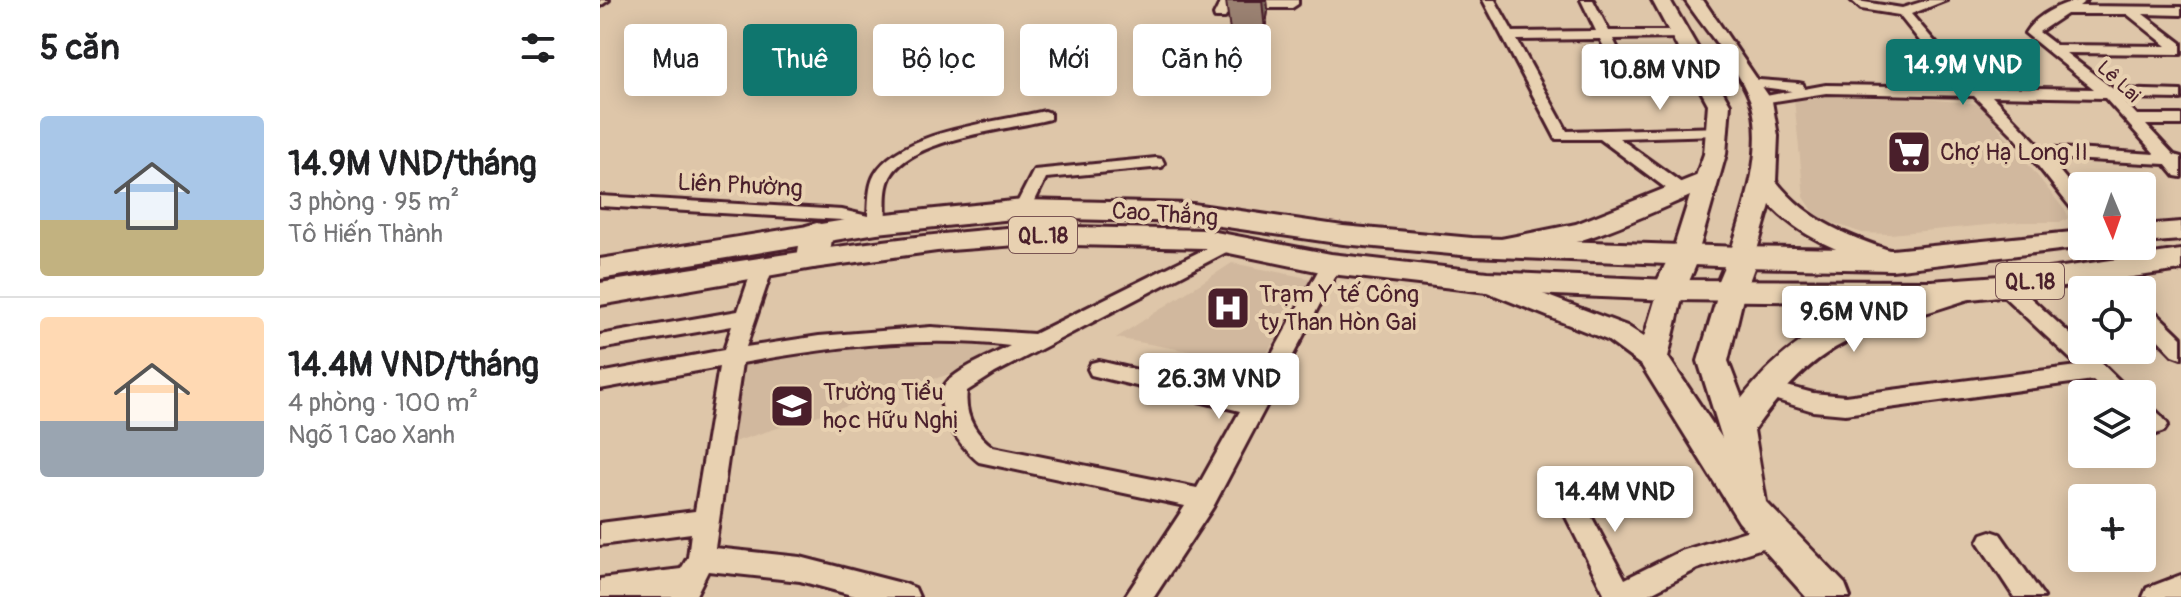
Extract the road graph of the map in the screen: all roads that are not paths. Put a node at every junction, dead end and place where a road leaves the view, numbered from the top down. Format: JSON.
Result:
{"nodes":[{"id":1,"x":1489,"y":0,"type":"edge"},
{"id":2,"x":1587,"y":0,"type":"edge"},
{"id":3,"x":1661,"y":0,"type":"edge"},
{"id":4,"x":1694,"y":0,"type":"edge"},
{"id":5,"x":1857,"y":0,"type":"edge"},
{"id":6,"x":1941,"y":0,"type":"edge"},
{"id":7,"x":2081,"y":0,"type":"edge"},
{"id":8,"x":2146,"y":0,"type":"edge"},
{"id":9,"x":1292,"y":7,"type":"edge"},
{"id":10,"x":2067,"y":10,"type":"junction"},
{"id":11,"x":2129,"y":10,"type":"junction"},
{"id":12,"x":2178,"y":11,"type":"edge"},
{"id":13,"x":1903,"y":12,"type":"junction"},
{"id":14,"x":1220,"y":15,"type":"dead end"},
{"id":15,"x":1604,"y":34,"type":"junction"},
{"id":16,"x":1681,"y":34,"type":"junction"},
{"id":17,"x":1510,"y":36,"type":"junction"},
{"id":18,"x":2053,"y":49,"type":"junction"},
{"id":19,"x":2181,"y":50,"type":"edge"},
{"id":20,"x":1627,"y":80,"type":"dead end"},
{"id":21,"x":1972,"y":89,"type":"junction"},
{"id":22,"x":1756,"y":91,"type":"junction"},
{"id":23,"x":2108,"y":93,"type":"junction"},
{"id":24,"x":2181,"y":95,"type":"edge"},
{"id":25,"x":1719,"y":104,"type":"junction"},
{"id":26,"x":1045,"y":116,"type":"dead end"},
{"id":27,"x":2132,"y":120,"type":"junction"},
{"id":28,"x":2181,"y":120,"type":"edge"},
{"id":29,"x":1719,"y":130,"type":"junction"},
{"id":30,"x":1603,"y":134,"type":"junction"},
{"id":31,"x":2035,"y":152,"type":"junction"},
{"id":32,"x":1156,"y":163,"type":"dead end"},
{"id":33,"x":2177,"y":164,"type":"edge"},
{"id":34,"x":1706,"y":181,"type":"junction"},
{"id":35,"x":1764,"y":182,"type":"junction"},
{"id":36,"x":1681,"y":191,"type":"junction"},
{"id":37,"x":2068,"y":193,"type":"edge"},
{"id":38,"x":600,"y":201,"type":"edge"},
{"id":39,"x":1023,"y":209,"type":"junction"},
{"id":40,"x":877,"y":224,"type":"junction"},
{"id":41,"x":2181,"y":231,"type":"edge"},
{"id":42,"x":2156,"y":233,"type":"edge"},
{"id":43,"x":2068,"y":241,"type":"edge"},
{"id":44,"x":1229,"y":243,"type":"junction"},
{"id":45,"x":815,"y":246,"type":"junction"},
{"id":46,"x":1472,"y":247,"type":"junction"},
{"id":47,"x":1685,"y":253,"type":"junction"},
{"id":48,"x":1742,"y":257,"type":"junction"},
{"id":49,"x":1892,"y":260,"type":"junction"},
{"id":50,"x":2181,"y":260,"type":"edge"},
{"id":51,"x":1331,"y":264,"type":"junction"},
{"id":52,"x":763,"y":267,"type":"junction"},
{"id":53,"x":600,"y":269,"type":"edge"},
{"id":54,"x":2121,"y":276,"type":"edge"},
{"id":55,"x":1487,"y":282,"type":"junction"},
{"id":56,"x":2068,"y":282,"type":"edge"},
{"id":57,"x":2004,"y":285,"type":"junction"},
{"id":58,"x":1971,"y":289,"type":"junction"},
{"id":59,"x":1670,"y":290,"type":"junction"},
{"id":60,"x":1731,"y":290,"type":"junction"},
{"id":61,"x":600,"y":294,"type":"edge"},
{"id":62,"x":746,"y":317,"type":"junction"},
{"id":63,"x":2156,"y":325,"type":"edge"},
{"id":64,"x":600,"y":342,"type":"edge"},
{"id":65,"x":1041,"y":342,"type":"junction"},
{"id":66,"x":2181,"y":350,"type":"edge"},
{"id":67,"x":732,"y":357,"type":"junction"},
{"id":68,"x":1653,"y":358,"type":"junction"},
{"id":69,"x":1099,"y":369,"type":"dead end"},
{"id":70,"x":2097,"y":371,"type":"junction"},
{"id":71,"x":2107,"y":380,"type":"edge"},
{"id":72,"x":600,"y":381,"type":"edge"},
{"id":73,"x":1768,"y":389,"type":"junction"},
{"id":74,"x":1254,"y":406,"type":"junction"},
{"id":75,"x":1737,"y":428,"type":"junction"},
{"id":76,"x":1567,"y":495,"type":"dead end"},
{"id":77,"x":1204,"y":500,"type":"junction"},
{"id":78,"x":706,"y":520,"type":"junction"},
{"id":79,"x":1762,"y":523,"type":"junction"},
{"id":80,"x":600,"y":534,"type":"edge"},
{"id":81,"x":1991,"y":542,"type":"dead end"},
{"id":82,"x":691,"y":578,"type":"edge"},
{"id":83,"x":2181,"y":587,"type":"edge"},
{"id":84,"x":600,"y":592,"type":"edge"},
{"id":85,"x":1617,"y":596,"type":"edge"},
{"id":86,"x":905,"y":597,"type":"edge"},
{"id":87,"x":1139,"y":597,"type":"edge"},
{"id":88,"x":1831,"y":597,"type":"edge"},
{"id":89,"x":2030,"y":597,"type":"edge"},
{"id":90,"x":2157,"y":597,"type":"edge"}],
"edges":[{"from":1,"to":17,"type":"street"},
{"from":2,"to":15,"type":"street"},
{"from":3,"to":16,"type":"main road"},
{"from":4,"to":22,"type":"main road"},
{"from":5,"to":13,"type":"street"},
{"from":6,"to":13,"type":"street"},
{"from":7,"to":10,"type":"street","name":"Lê Lai"},
{"from":8,"to":12,"type":"street"},
{"from":9,"to":14,"type":"street"},
{"from":10,"to":11,"type":"street"},
{"from":10,"to":18,"type":"street","name":"Lê Lai"},
{"from":11,"to":12,"type":"street"},
{"from":11,"to":19,"type":"street"},
{"from":13,"to":21,"type":"street"},
{"from":15,"to":16,"type":"street"},
{"from":15,"to":17,"type":"street"},
{"from":15,"to":20,"type":"street"},
{"from":16,"to":25,"type":"main road"},
{"from":17,"to":30,"type":"street"},
{"from":18,"to":19,"type":"street"},
{"from":18,"to":23,"type":"street","name":"Lê Lai"},
{"from":21,"to":22,"type":"street"},
{"from":21,"to":23,"type":"street"},
{"from":21,"to":31,"type":"street"},
{"from":22,"to":25,"type":"main road"},
{"from":22,"to":35,"type":"main road"},
{"from":23,"to":24,"type":"street"},
{"from":23,"to":27,"type":"street","name":"Lê Lai"},
{"from":25,"to":29,"type":"main road"},
{"from":26,"to":40,"type":"street"},
{"from":27,"to":28,"type":"street"},
{"from":27,"to":33,"type":"street","name":"Lê Lai"},
{"from":29,"to":30,"type":"street"},
{"from":29,"to":34,"type":"main road"},
{"from":30,"to":36,"type":"street"},
{"from":31,"to":33,"type":"street"},
{"from":31,"to":37,"type":"street"},
{"from":32,"to":39,"type":"street"},
{"from":34,"to":36,"type":"main road"},
{"from":34,"to":47,"type":"main road"},
{"from":35,"to":48,"type":"main road"},
{"from":35,"to":49,"type":"main road"},
{"from":36,"to":46,"type":"main road"},
{"from":38,"to":40,"type":"street","name":"Liên Phường"},
{"from":39,"to":40,"type":"main road","name":"Cao Thắng","number":"QL.18"},
{"from":39,"to":46,"type":"main road","name":"Cao Thắng","number":"QL.18"},
{"from":40,"to":45,"type":"main road","name":"Cao Thắng","number":"QL.18"},
{"from":41,"to":42,"type":"main road"},
{"from":43,"to":49,"type":"main road","number":"QL.18"},
{"from":44,"to":45,"type":"main road","name":"Cao Thắng","number":"QL.18"},
{"from":44,"to":51,"type":"main road","name":"Cao Thắng","number":"QL.18"},
{"from":44,"to":65,"type":"street"},
{"from":45,"to":52,"type":"main road","name":"Cao Thắng","number":"QL.18"},
{"from":45,"to":53,"type":"main road","name":"Cao Thắng","number":"QL.18"},
{"from":46,"to":47,"type":"main road","name":"Cao Thắng","number":"QL.18"},
{"from":47,"to":48,"type":"main road","number":"QL.18"},
{"from":47,"to":59,"type":"highway"},
{"from":48,"to":49,"type":"main road","number":"QL.18"},
{"from":48,"to":60,"type":"highway"},
{"from":50,"to":54,"type":"main road","number":"QL.18"},
{"from":51,"to":55,"type":"main road","name":"Cao Thắng","number":"QL.18"},
{"from":51,"to":74,"type":"street"},
{"from":52,"to":61,"type":"main road","name":"Cao Thắng","number":"QL.18"},
{"from":52,"to":62,"type":"street"},
{"from":55,"to":59,"type":"main road","name":"Cao Thắng","number":"QL.18"},
{"from":55,"to":68,"type":"main road"},
{"from":56,"to":57,"type":"main road","number":"QL.18"},
{"from":57,"to":58,"type":"main road","number":"QL.18"},
{"from":57,"to":70,"type":"street"},
{"from":58,"to":60,"type":"main road","number":"QL.18"},
{"from":58,"to":73,"type":"main road"},
{"from":59,"to":60,"type":"main road","number":"QL.18"},
{"from":59,"to":68,"type":"main road"},
{"from":60,"to":75,"type":"main road"},
{"from":62,"to":64,"type":"street"},
{"from":62,"to":67,"type":"street"},
{"from":63,"to":66,"type":"street"},
{"from":65,"to":67,"type":"street"},
{"from":65,"to":77,"type":"street"},
{"from":67,"to":72,"type":"street"},
{"from":67,"to":78,"type":"street"},
{"from":68,"to":79,"type":"main road"},
{"from":69,"to":74,"type":"street"},
{"from":70,"to":71,"type":"street"},
{"from":70,"to":73,"type":"street"},
{"from":73,"to":75,"type":"main road"},
{"from":74,"to":77,"type":"street"},
{"from":75,"to":79,"type":"main road"},
{"from":76,"to":85,"type":"street"},
{"from":77,"to":87,"type":"street"},
{"from":78,"to":80,"type":"street"},
{"from":78,"to":82,"type":"street"},
{"from":79,"to":85,"type":"street"},
{"from":79,"to":88,"type":"main road"},
{"from":81,"to":89,"type":"street"},
{"from":82,"to":84,"type":"street"},
{"from":82,"to":86,"type":"street"},
{"from":83,"to":90,"type":"street"}]}
